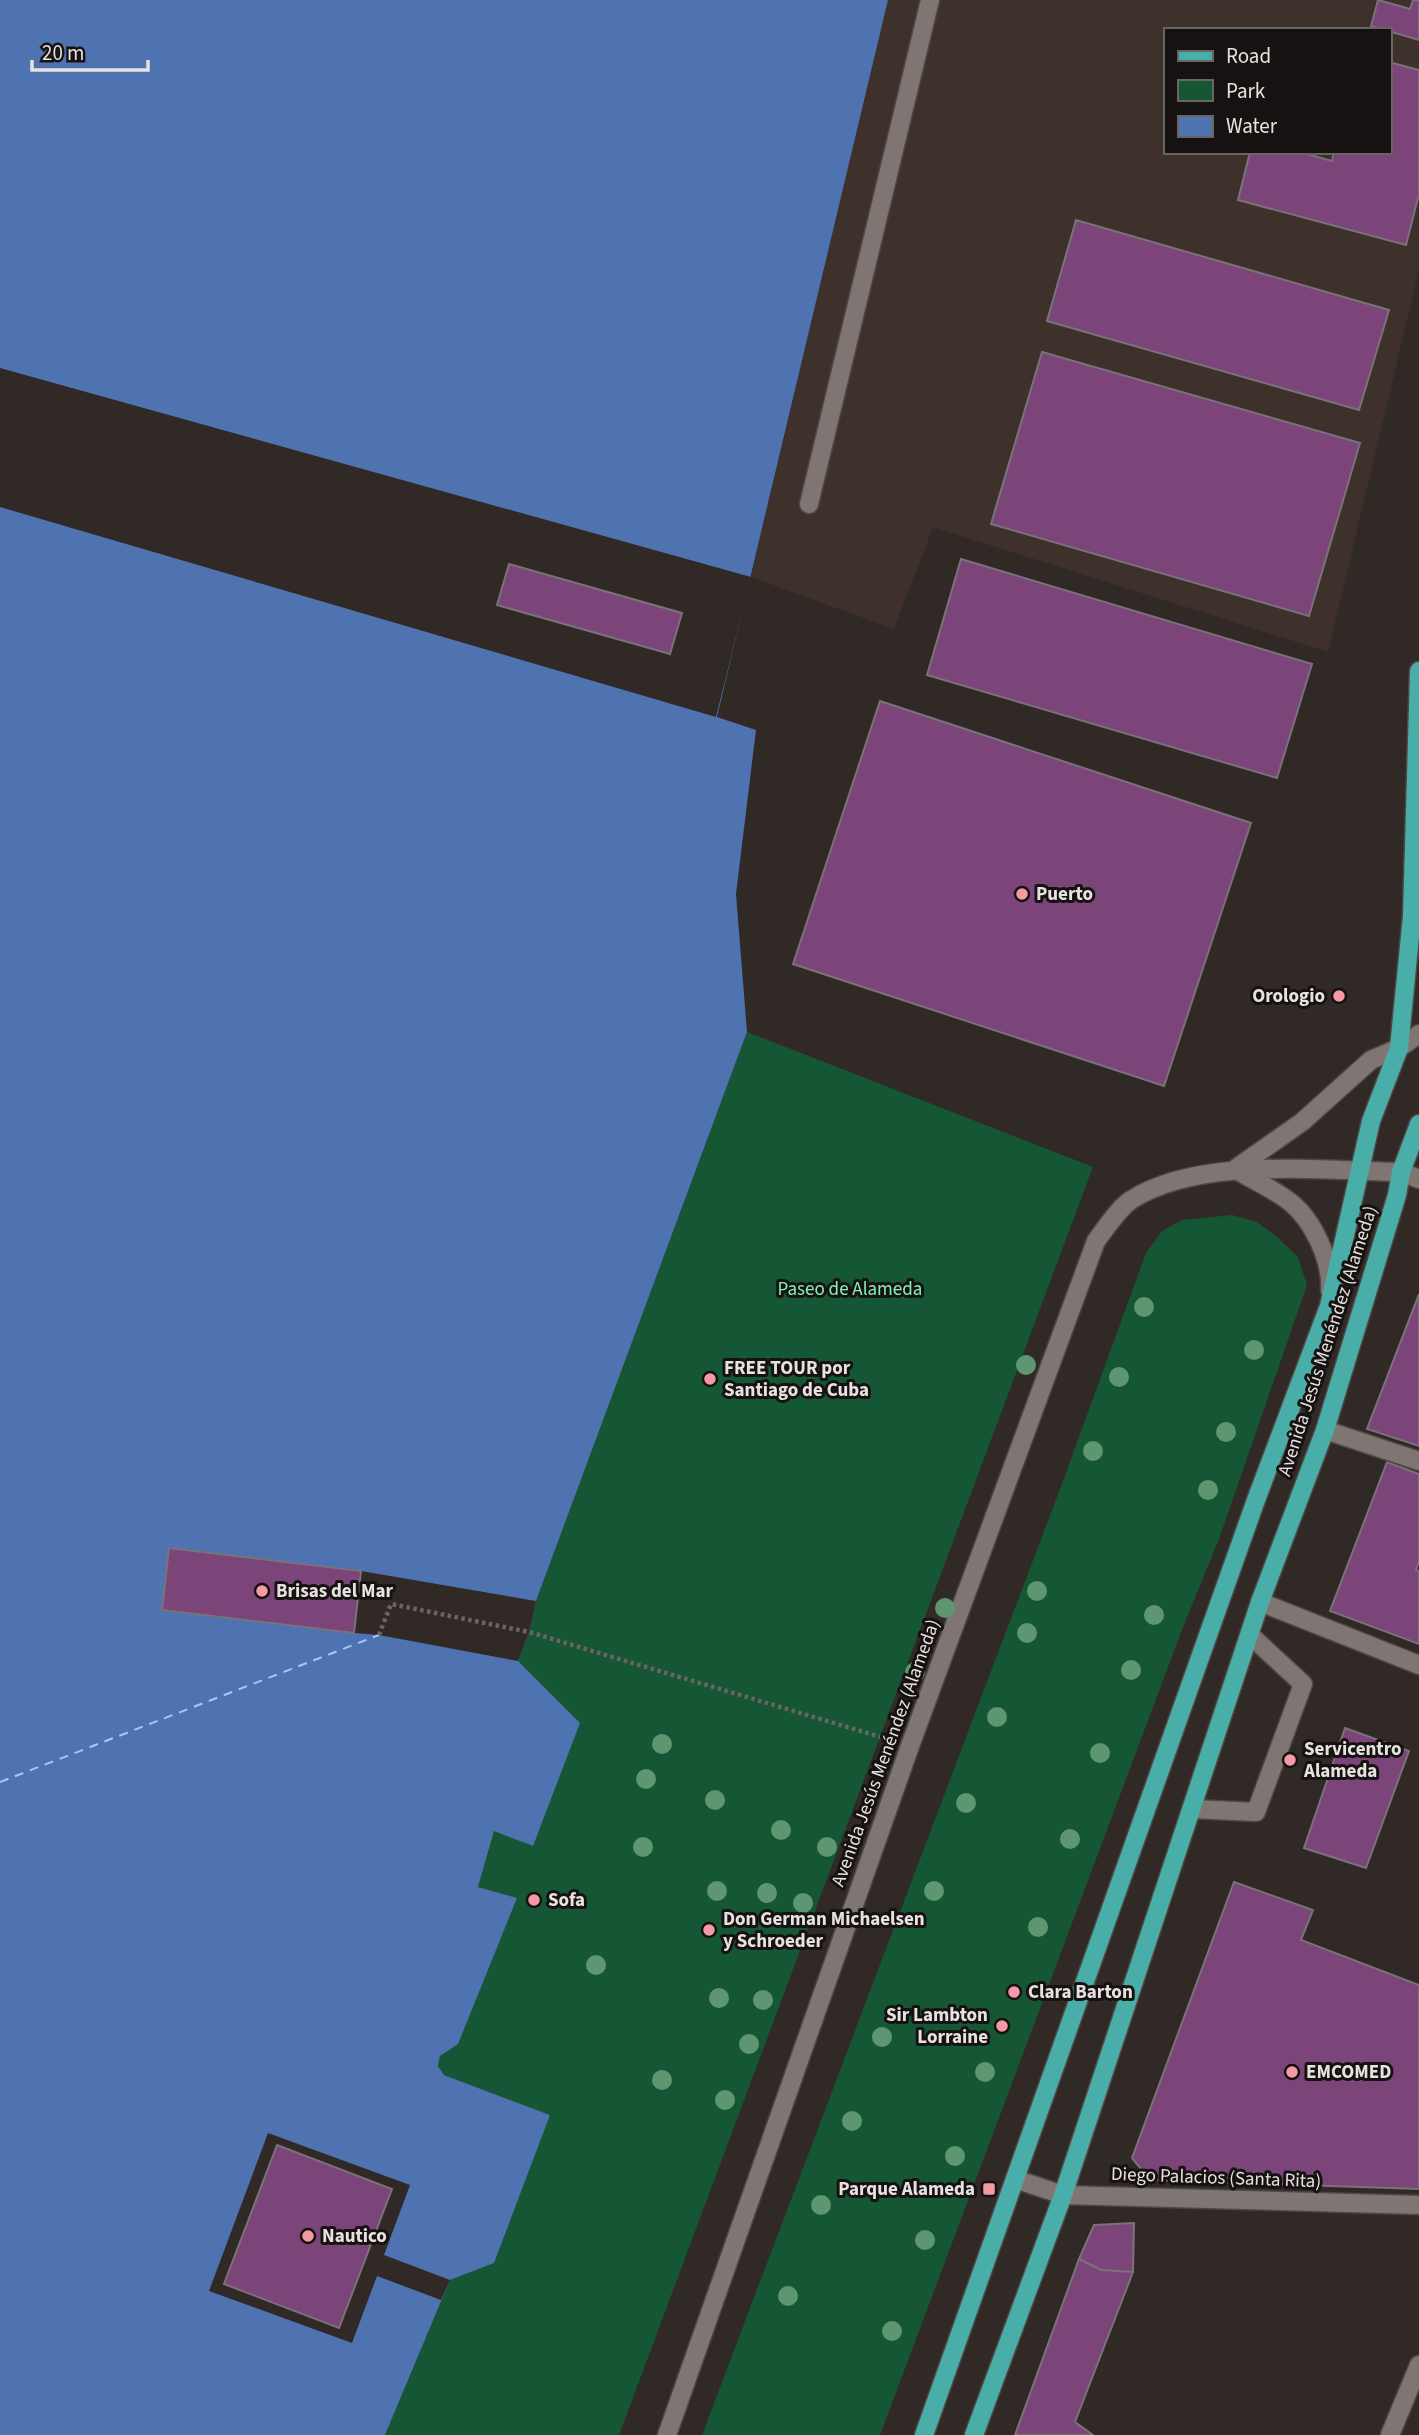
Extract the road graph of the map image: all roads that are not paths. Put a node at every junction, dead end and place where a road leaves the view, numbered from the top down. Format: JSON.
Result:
{"nodes":[{"id":1,"x":930,"y":0,"type":"edge"},
{"id":2,"x":808,"y":504,"type":"dead end"},
{"id":3,"x":1419,"y":671,"type":"edge"},
{"id":4,"x":1419,"y":1034,"type":"edge"},
{"id":5,"x":1399,"y":1048,"type":"junction"},
{"id":6,"x":1419,"y":1124,"type":"edge"},
{"id":7,"x":1235,"y":1169,"type":"junction"},
{"id":8,"x":1360,"y":1171,"type":"junction"},
{"id":9,"x":1401,"y":1172,"type":"junction"},
{"id":10,"x":1419,"y":1179,"type":"edge"},
{"id":11,"x":1328,"y":1306,"type":"junction"},
{"id":12,"x":1325,"y":1430,"type":"junction"},
{"id":13,"x":1419,"y":1461,"type":"edge"},
{"id":14,"x":1260,"y":1602,"type":"junction"},
{"id":15,"x":1250,"y":1635,"type":"junction"},
{"id":16,"x":1419,"y":1664,"type":"edge"},
{"id":17,"x":1192,"y":1809,"type":"junction"},
{"id":18,"x":1015,"y":2179,"type":"junction"},
{"id":19,"x":1063,"y":2195,"type":"junction"},
{"id":20,"x":1419,"y":2205,"type":"edge"},
{"id":21,"x":1419,"y":2365,"type":"edge"},
{"id":22,"x":667,"y":2435,"type":"edge"},
{"id":23,"x":924,"y":2435,"type":"edge"},
{"id":24,"x":974,"y":2435,"type":"edge"},
{"id":25,"x":1390,"y":2435,"type":"edge"}],
"edges":[{"from":1,"to":2,"type":"street"},
{"from":3,"to":5,"type":"main road","name":"Avenida Jesús Menéndez (Alameda)"},
{"from":4,"to":5,"type":"street","name":"Avenida Jesús Menéndez (Alameda)"},
{"from":5,"to":7,"type":"street","name":"Avenida Jesús Menéndez (Alameda)"},
{"from":5,"to":8,"type":"main road","name":"Avenida Jesús Menéndez (Alameda)"},
{"from":6,"to":9,"type":"main road","name":"Avenida Jesús Menéndez (Alameda)"},
{"from":7,"to":8,"type":"street","name":"Avenida Jesús Menéndez (Alameda)"},
{"from":7,"to":11,"type":"street","name":"Avenida Jesús Menéndez (Alameda)"},
{"from":7,"to":22,"type":"street","name":"Avenida Jesús Menéndez (Alameda)"},
{"from":8,"to":9,"type":"street","name":"Avenida Jesús Menéndez (Alameda)"},
{"from":8,"to":11,"type":"main road","name":"Avenida Jesús Menéndez (Alameda)"},
{"from":9,"to":10,"type":"street"},
{"from":9,"to":12,"type":"main road","name":"Avenida Jesús Menéndez (Alameda)"},
{"from":11,"to":18,"type":"main road","name":"Avenida Jesús Menéndez (Alameda)"},
{"from":12,"to":13,"type":"street"},
{"from":12,"to":14,"type":"main road","name":"Avenida Jesús Menéndez (Alameda)"},
{"from":14,"to":15,"type":"main road","name":"Avenida Jesús Menéndez (Alameda)"},
{"from":14,"to":16,"type":"street"},
{"from":15,"to":17,"type":"main road","name":"Avenida Jesús Menéndez (Alameda)"},
{"from":15,"to":17,"type":"street"},
{"from":17,"to":19,"type":"main road","name":"Avenida Jesús Menéndez (Alameda)"},
{"from":18,"to":19,"type":"street","name":"Diego Palacios (Santa Rita)"},
{"from":18,"to":23,"type":"main road","name":"Avenida Jesús Menéndez (Alameda)"},
{"from":19,"to":20,"type":"street","name":"Diego Palacios (Santa Rita)"},
{"from":19,"to":24,"type":"main road","name":"Avenida Jesús Menéndez (Alameda)"},
{"from":21,"to":25,"type":"street"}]}
